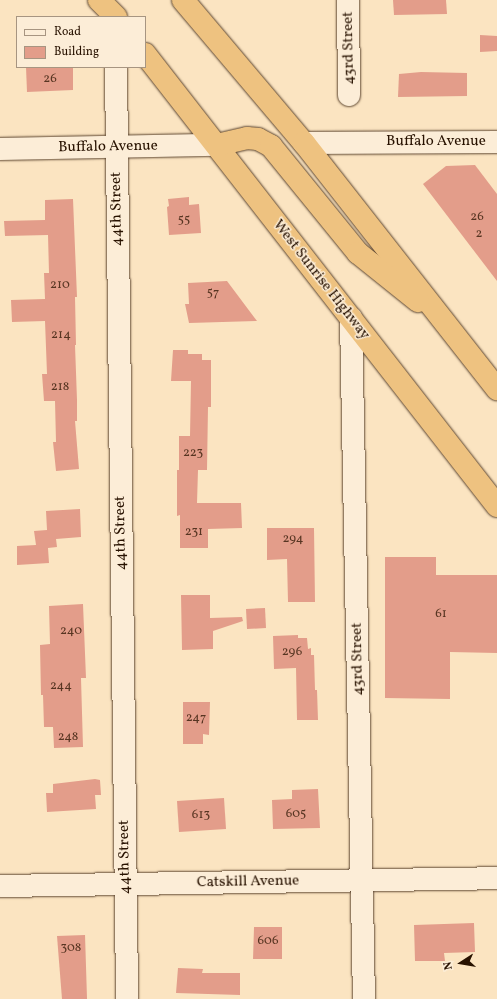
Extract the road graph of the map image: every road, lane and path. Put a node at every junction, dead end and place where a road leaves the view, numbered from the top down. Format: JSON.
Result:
{"nodes":[{"id":1,"x":99,"y":0,"type":"edge"},
{"id":2,"x":183,"y":0,"type":"edge"},
{"id":3,"x":348,"y":0,"type":"edge"},
{"id":4,"x":115,"y":16,"type":"edge"},
{"id":5,"x":146,"y":55,"type":"edge"},
{"id":6,"x":116,"y":68,"type":"edge"},
{"id":7,"x":349,"y":95,"type":"dead end"},
{"id":8,"x":497,"y":142,"type":"edge"},
{"id":9,"x":304,"y":143,"type":"junction"},
{"id":10,"x":217,"y":145,"type":"junction"},
{"id":11,"x":116,"y":147,"type":"junction"},
{"id":12,"x":0,"y":149,"type":"edge"},
{"id":13,"x":351,"y":318,"type":"junction"},
{"id":14,"x":450,"y":327,"type":"junction"},
{"id":15,"x":497,"y":388,"type":"edge"},
{"id":16,"x":497,"y":506,"type":"edge"},
{"id":17,"x":497,"y":878,"type":"edge"},
{"id":18,"x":362,"y":881,"type":"junction"},
{"id":19,"x":125,"y":884,"type":"junction"},
{"id":20,"x":0,"y":886,"type":"edge"},
{"id":21,"x":127,"y":999,"type":"edge"},
{"id":22,"x":364,"y":999,"type":"edge"}],
"edges":[{"from":1,"to":4,"type":"highway"},
{"from":2,"to":9,"type":"highway"},
{"from":3,"to":7,"type":"street","name":"43rd Street"},
{"from":5,"to":10,"type":"highway","name":"West Sunrise Highway"},
{"from":6,"to":11,"type":"street","name":"44th Street"},
{"from":8,"to":9,"type":"street","name":"Buffalo Avenue"},
{"from":9,"to":14,"type":"highway"},
{"from":10,"to":11,"type":"street","name":"Buffalo Avenue"},
{"from":10,"to":13,"type":"highway","name":"West Sunrise Highway"},
{"from":10,"to":14,"type":"highway"},
{"from":11,"to":12,"type":"street","name":"Buffalo Avenue"},
{"from":11,"to":19,"type":"street","name":"44th Street"},
{"from":13,"to":16,"type":"highway","name":"West Sunrise Highway"},
{"from":13,"to":18,"type":"street","name":"43rd Street"},
{"from":14,"to":15,"type":"highway"},
{"from":17,"to":18,"type":"street","name":"Catskill Avenue"},
{"from":18,"to":19,"type":"street","name":"Catskill Avenue"},
{"from":18,"to":22,"type":"street","name":"43rd Street"},
{"from":19,"to":20,"type":"street","name":"Catskill Avenue"},
{"from":19,"to":21,"type":"street","name":"44th Street"}]}
